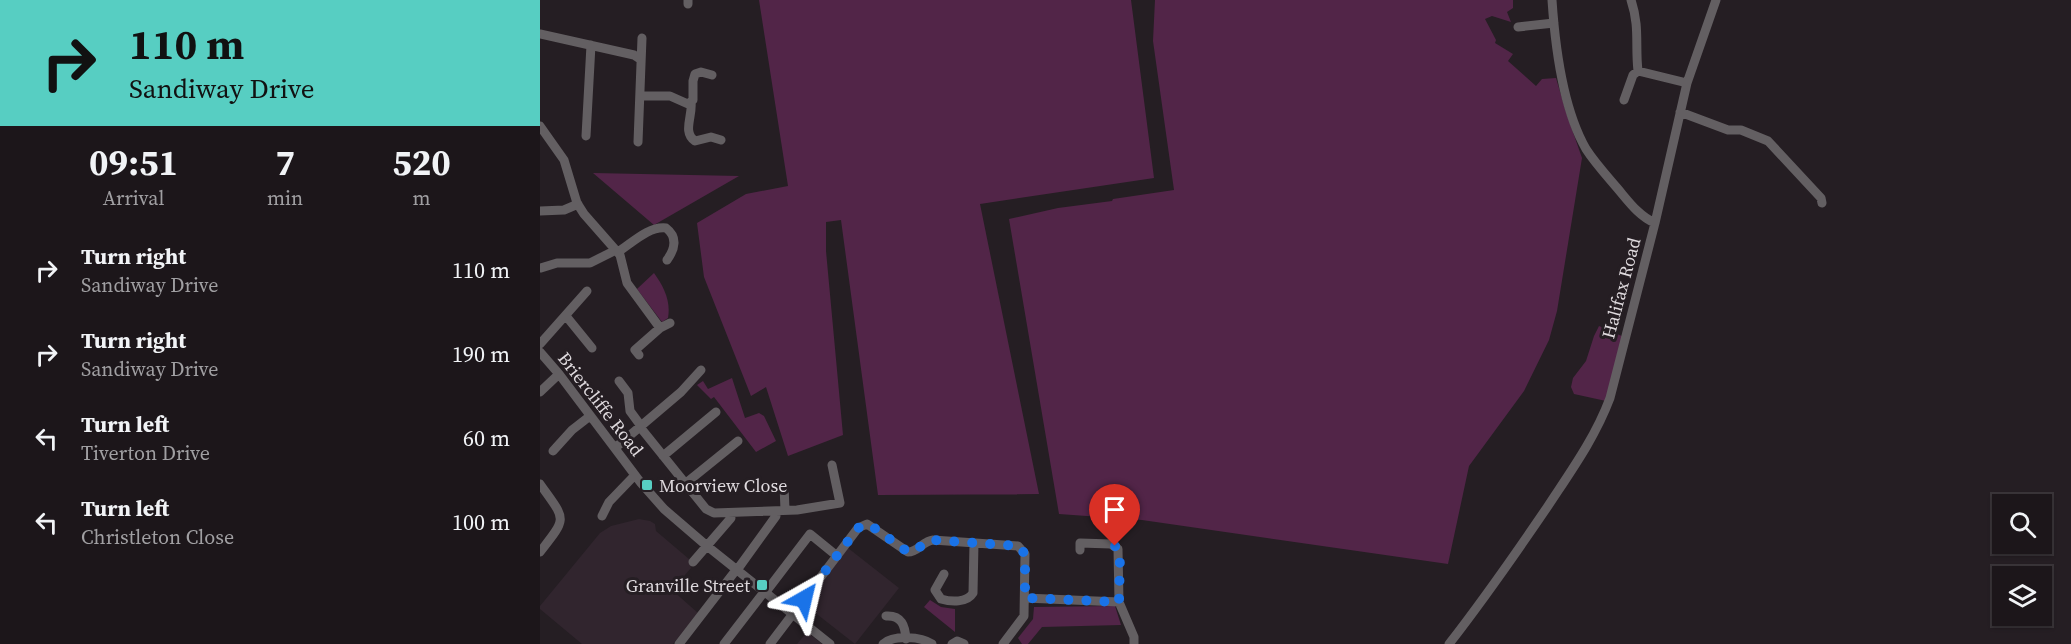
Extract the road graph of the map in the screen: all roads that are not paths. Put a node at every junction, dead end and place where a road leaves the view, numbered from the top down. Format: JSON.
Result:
{"nodes":[{"id":1,"x":1552,"y":0,"type":"edge"},
{"id":2,"x":1631,"y":0,"type":"edge"},
{"id":3,"x":1716,"y":0,"type":"edge"},
{"id":4,"x":1554,"y":23,"type":"junction"},
{"id":5,"x":1518,"y":27,"type":"dead end"},
{"id":6,"x":540,"y":34,"type":"edge"},
{"id":7,"x":642,"y":38,"type":"dead end"},
{"id":8,"x":591,"y":45,"type":"junction"},
{"id":9,"x":640,"y":59,"type":"junction"},
{"id":10,"x":1638,"y":71,"type":"junction"},
{"id":11,"x":712,"y":75,"type":"dead end"},
{"id":12,"x":1687,"y":83,"type":"junction"},
{"id":13,"x":640,"y":96,"type":"junction"},
{"id":14,"x":1624,"y":100,"type":"dead end"},
{"id":15,"x":691,"y":102,"type":"junction"},
{"id":16,"x":1680,"y":112,"type":"junction"},
{"id":17,"x":540,"y":126,"type":"edge"},
{"id":18,"x":584,"y":131,"type":"dead end"},
{"id":19,"x":721,"y":140,"type":"dead end"},
{"id":20,"x":638,"y":142,"type":"dead end"},
{"id":21,"x":1822,"y":203,"type":"dead end"},
{"id":22,"x":578,"y":204,"type":"junction"},
{"id":23,"x":540,"y":211,"type":"edge"},
{"id":24,"x":1655,"y":223,"type":"junction"},
{"id":25,"x":617,"y":251,"type":"junction"},
{"id":26,"x":667,"y":260,"type":"dead end"},
{"id":27,"x":541,"y":268,"type":"edge"},
{"id":28,"x":587,"y":291,"type":"dead end"},
{"id":29,"x":566,"y":316,"type":"junction"},
{"id":30,"x":670,"y":323,"type":"dead end"},
{"id":31,"x":660,"y":328,"type":"junction"},
{"id":32,"x":540,"y":344,"type":"edge"},
{"id":33,"x":592,"y":348,"type":"dead end"},
{"id":34,"x":635,"y":351,"type":"dead end"},
{"id":35,"x":540,"y":352,"type":"edge"},
{"id":36,"x":701,"y":370,"type":"dead end"},
{"id":37,"x":559,"y":374,"type":"junction"},
{"id":38,"x":623,"y":382,"type":"dead end"},
{"id":39,"x":540,"y":392,"type":"edge"},
{"id":40,"x":716,"y":412,"type":"dead end"},
{"id":41,"x":590,"y":416,"type":"junction"},
{"id":42,"x":641,"y":426,"type":"junction"},
{"id":43,"x":738,"y":441,"type":"dead end"},
{"id":44,"x":615,"y":448,"type":"junction"},
{"id":45,"x":553,"y":451,"type":"dead end"},
{"id":46,"x":663,"y":456,"type":"junction"},
{"id":47,"x":832,"y":465,"type":"dead end"},
{"id":48,"x":635,"y":475,"type":"junction"},
{"id":49,"x":686,"y":483,"type":"junction"},
{"id":50,"x":540,"y":484,"type":"edge"},
{"id":51,"x":784,"y":485,"type":"dead end"},
{"id":52,"x":785,"y":510,"type":"junction"},
{"id":53,"x":602,"y":516,"type":"dead end"},
{"id":54,"x":777,"y":516,"type":"dead end"},
{"id":55,"x":731,"y":518,"type":"dead end"},
{"id":56,"x":974,"y":543,"type":"junction"},
{"id":57,"x":1080,"y":544,"type":"dead end"},
{"id":58,"x":707,"y":546,"type":"junction"},
{"id":59,"x":540,"y":552,"type":"edge"},
{"id":60,"x":837,"y":556,"type":"junction"},
{"id":61,"x":693,"y":562,"type":"dead end"},
{"id":62,"x":736,"y":570,"type":"junction"},
{"id":63,"x":944,"y":574,"type":"dead end"},
{"id":64,"x":764,"y":593,"type":"junction"},
{"id":65,"x":1025,"y":598,"type":"junction"},
{"id":66,"x":1119,"y":602,"type":"junction"},
{"id":67,"x":889,"y":614,"type":"dead end"},
{"id":68,"x":792,"y":615,"type":"junction"},
{"id":69,"x":906,"y":639,"type":"junction"},
{"id":70,"x":1007,"y":643,"type":"edge"},
{"id":71,"x":679,"y":644,"type":"edge"},
{"id":72,"x":724,"y":644,"type":"edge"},
{"id":73,"x":770,"y":644,"type":"edge"},
{"id":74,"x":830,"y":644,"type":"edge"},
{"id":75,"x":883,"y":644,"type":"edge"},
{"id":76,"x":932,"y":644,"type":"edge"},
{"id":77,"x":952,"y":644,"type":"edge"},
{"id":78,"x":964,"y":644,"type":"edge"},
{"id":79,"x":1134,"y":644,"type":"edge"},
{"id":80,"x":1449,"y":644,"type":"edge"}],
"edges":[{"from":1,"to":4,"type":"street"},
{"from":2,"to":10,"type":"street"},
{"from":3,"to":12,"type":"street","name":"Halifax Road"},
{"from":4,"to":5,"type":"street"},
{"from":4,"to":24,"type":"street"},
{"from":6,"to":8,"type":"street"},
{"from":7,"to":9,"type":"street"},
{"from":8,"to":9,"type":"street"},
{"from":8,"to":18,"type":"street"},
{"from":9,"to":13,"type":"street"},
{"from":10,"to":12,"type":"street"},
{"from":10,"to":14,"type":"street"},
{"from":11,"to":15,"type":"street"},
{"from":12,"to":16,"type":"street","name":"Halifax Road"},
{"from":13,"to":15,"type":"street"},
{"from":13,"to":20,"type":"street"},
{"from":15,"to":19,"type":"street"},
{"from":16,"to":21,"type":"street"},
{"from":16,"to":24,"type":"street","name":"Halifax Road"},
{"from":17,"to":22,"type":"street"},
{"from":22,"to":23,"type":"street"},
{"from":22,"to":25,"type":"street"},
{"from":24,"to":80,"type":"street","name":"Halifax Road"},
{"from":25,"to":26,"type":"street"},
{"from":25,"to":27,"type":"street"},
{"from":25,"to":31,"type":"street"},
{"from":28,"to":29,"type":"street"},
{"from":29,"to":32,"type":"street"},
{"from":29,"to":33,"type":"street"},
{"from":30,"to":31,"type":"street"},
{"from":31,"to":34,"type":"street"},
{"from":35,"to":37,"type":"street","name":"Briercliffe Road"},
{"from":36,"to":42,"type":"street"},
{"from":37,"to":39,"type":"street"},
{"from":37,"to":41,"type":"street","name":"Briercliffe Road"},
{"from":38,"to":42,"type":"street"},
{"from":40,"to":46,"type":"street"},
{"from":41,"to":44,"type":"street","name":"Briercliffe Road"},
{"from":41,"to":45,"type":"street"},
{"from":42,"to":44,"type":"street"},
{"from":42,"to":46,"type":"street"},
{"from":43,"to":49,"type":"street"},
{"from":44,"to":48,"type":"street","name":"Briercliffe Road"},
{"from":46,"to":49,"type":"street"},
{"from":47,"to":52,"type":"street"},
{"from":48,"to":53,"type":"street"},
{"from":48,"to":58,"type":"street","name":"Briercliffe Road"},
{"from":49,"to":52,"type":"street"},
{"from":50,"to":59,"type":"street"},
{"from":51,"to":52,"type":"street"},
{"from":54,"to":62,"type":"street"},
{"from":55,"to":58,"type":"street"},
{"from":56,"to":60,"type":"street"},
{"from":56,"to":63,"type":"street"},
{"from":56,"to":65,"type":"street"},
{"from":57,"to":66,"type":"street"},
{"from":58,"to":61,"type":"street"},
{"from":58,"to":62,"type":"street","name":"Briercliffe Road"},
{"from":60,"to":64,"type":"street"},
{"from":60,"to":68,"type":"street"},
{"from":62,"to":64,"type":"street","name":"Briercliffe Road"},
{"from":62,"to":71,"type":"street"},
{"from":64,"to":68,"type":"street","name":"Briercliffe Road"},
{"from":64,"to":72,"type":"street"},
{"from":65,"to":66,"type":"street"},
{"from":65,"to":70,"type":"street"},
{"from":66,"to":79,"type":"street"},
{"from":67,"to":69,"type":"street"},
{"from":68,"to":73,"type":"street"},
{"from":68,"to":74,"type":"street","name":"Briercliffe Road"},
{"from":69,"to":75,"type":"street"},
{"from":69,"to":76,"type":"street"},
{"from":77,"to":78,"type":"street"}]}
